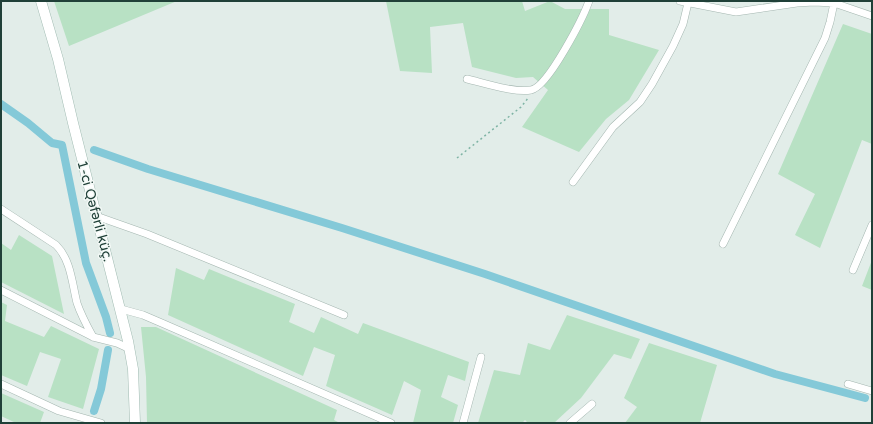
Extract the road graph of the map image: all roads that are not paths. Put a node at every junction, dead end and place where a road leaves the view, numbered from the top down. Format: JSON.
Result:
{"nodes":[{"id":1,"x":41,"y":1,"type":"edge"},
{"id":2,"x":590,"y":1,"type":"edge"},
{"id":3,"x":814,"y":1,"type":"edge"},
{"id":4,"x":684,"y":2,"type":"edge"},
{"id":5,"x":834,"y":3,"type":"junction"},
{"id":6,"x":872,"y":16,"type":"edge"},
{"id":7,"x":467,"y":79,"type":"dead end"},
{"id":8,"x":573,"y":182,"type":"dead end"},
{"id":9,"x":1,"y":209,"type":"edge"},
{"id":10,"x":96,"y":216,"type":"junction"},
{"id":11,"x":872,"y":225,"type":"edge"},
{"id":12,"x":723,"y":244,"type":"dead end"},
{"id":13,"x":853,"y":270,"type":"dead end"},
{"id":14,"x":1,"y":290,"type":"edge"},
{"id":15,"x":121,"y":309,"type":"junction"},
{"id":16,"x":344,"y":315,"type":"dead end"},
{"id":17,"x":92,"y":337,"type":"junction"},
{"id":18,"x":130,"y":349,"type":"junction"},
{"id":19,"x":482,"y":357,"type":"dead end"},
{"id":20,"x":1,"y":384,"type":"edge"},
{"id":21,"x":848,"y":384,"type":"dead end"},
{"id":22,"x":872,"y":391,"type":"edge"},
{"id":23,"x":592,"y":404,"type":"dead end"},
{"id":24,"x":101,"y":423,"type":"edge"},
{"id":25,"x":135,"y":423,"type":"edge"},
{"id":26,"x":390,"y":423,"type":"edge"},
{"id":27,"x":463,"y":423,"type":"edge"},
{"id":28,"x":570,"y":423,"type":"edge"}],
"edges":[{"from":1,"to":10,"type":"street","name":"1-ci Qəfərli küç."},
{"from":2,"to":7,"type":"street"},
{"from":3,"to":4,"type":"street"},
{"from":3,"to":5,"type":"street"},
{"from":4,"to":8,"type":"street"},
{"from":5,"to":6,"type":"street"},
{"from":5,"to":12,"type":"street"},
{"from":9,"to":17,"type":"street"},
{"from":10,"to":15,"type":"street","name":"1-ci Qəfərli küç."},
{"from":10,"to":16,"type":"street"},
{"from":11,"to":13,"type":"street"},
{"from":14,"to":17,"type":"street"},
{"from":15,"to":18,"type":"street","name":"1-ci Qəfərli küç."},
{"from":15,"to":26,"type":"street"},
{"from":17,"to":18,"type":"street"},
{"from":18,"to":25,"type":"street","name":"1-ci Qəfərli küç."},
{"from":19,"to":27,"type":"street"},
{"from":20,"to":24,"type":"street"},
{"from":21,"to":22,"type":"street"},
{"from":23,"to":28,"type":"street"}]}
